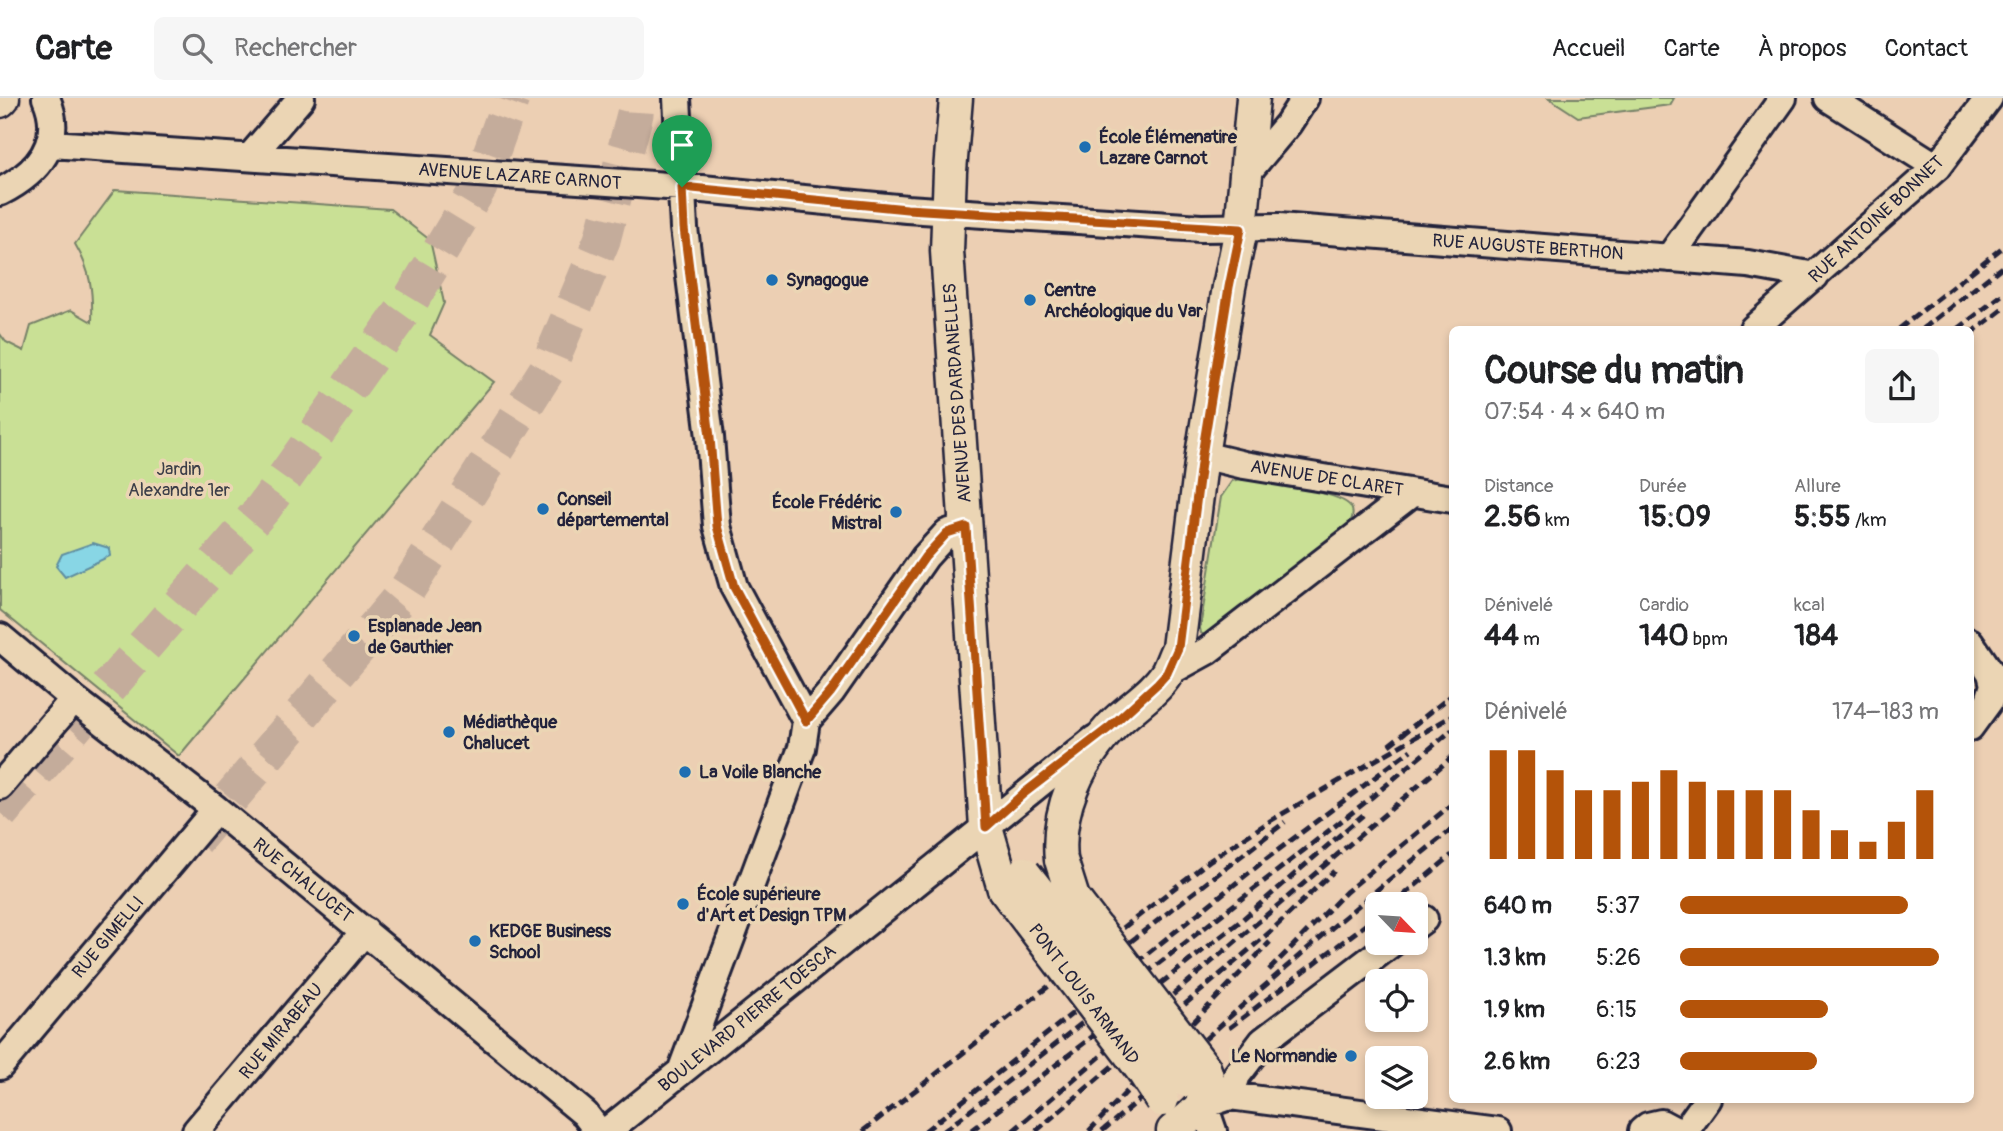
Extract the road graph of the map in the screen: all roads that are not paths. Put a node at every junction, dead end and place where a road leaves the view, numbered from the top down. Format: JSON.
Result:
{"nodes":[{"id":1,"x":46,"y":98,"type":"edge"},
{"id":2,"x":301,"y":98,"type":"edge"},
{"id":3,"x":677,"y":98,"type":"edge"},
{"id":4,"x":956,"y":98,"type":"edge"},
{"id":5,"x":1253,"y":98,"type":"edge"},
{"id":6,"x":1304,"y":98,"type":"edge"},
{"id":7,"x":1783,"y":98,"type":"edge"},
{"id":8,"x":1828,"y":98,"type":"edge"},
{"id":9,"x":1989,"y":98,"type":"edge"},
{"id":10,"x":51,"y":144,"type":"junction"},
{"id":11,"x":250,"y":157,"type":"junction"},
{"id":12,"x":1937,"y":167,"type":"junction"},
{"id":13,"x":1246,"y":174,"type":"junction"},
{"id":14,"x":682,"y":187,"type":"junction"},
{"id":15,"x":0,"y":192,"type":"edge"},
{"id":16,"x":948,"y":212,"type":"junction"},
{"id":17,"x":1241,"y":229,"type":"junction"},
{"id":18,"x":1669,"y":258,"type":"junction"},
{"id":19,"x":1815,"y":276,"type":"junction"},
{"id":20,"x":1757,"y":326,"type":"edge"},
{"id":21,"x":1202,"y":455,"type":"junction"},
{"id":22,"x":1412,"y":493,"type":"junction"},
{"id":23,"x":1449,"y":499,"type":"edge"},
{"id":24,"x":966,"y":527,"type":"junction"},
{"id":25,"x":0,"y":637,"type":"edge"},
{"id":26,"x":1974,"y":648,"type":"edge"},
{"id":27,"x":1167,"y":673,"type":"junction"},
{"id":28,"x":2000,"y":682,"type":"edge"},
{"id":29,"x":74,"y":699,"type":"junction"},
{"id":30,"x":806,"y":721,"type":"junction"},
{"id":31,"x":1974,"y":722,"type":"edge"},
{"id":32,"x":1110,"y":727,"type":"junction"},
{"id":33,"x":0,"y":786,"type":"edge"},
{"id":34,"x":216,"y":809,"type":"junction"},
{"id":35,"x":991,"y":840,"type":"junction"},
{"id":36,"x":365,"y":932,"type":"junction"},
{"id":37,"x":1375,"y":956,"type":"edge"},
{"id":38,"x":0,"y":1066,"type":"edge"},
{"id":39,"x":682,"y":1069,"type":"junction"},
{"id":40,"x":1194,"y":1102,"type":"edge"},
{"id":41,"x":1685,"y":1103,"type":"edge"},
{"id":42,"x":1701,"y":1103,"type":"edge"},
{"id":43,"x":1658,"y":1129,"type":"edge"},
{"id":44,"x":197,"y":1131,"type":"edge"},
{"id":45,"x":598,"y":1131,"type":"edge"},
{"id":46,"x":607,"y":1131,"type":"edge"},
{"id":47,"x":1173,"y":1131,"type":"edge"},
{"id":48,"x":1498,"y":1131,"type":"edge"}],
"edges":[{"from":1,"to":10,"type":"street"},
{"from":2,"to":11,"type":"street"},
{"from":3,"to":14,"type":"street"},
{"from":4,"to":16,"type":"main road","name":"AVENUE DES DARDANELLES"},
{"from":5,"to":13,"type":"main road"},
{"from":6,"to":13,"type":"street"},
{"from":7,"to":18,"type":"street"},
{"from":8,"to":12,"type":"street"},
{"from":9,"to":12,"type":"street","name":"RUE ANTOINE BONNET"},
{"from":10,"to":11,"type":"street","name":"AVENUE LAZARE CARNOT"},
{"from":10,"to":15,"type":"street"},
{"from":11,"to":14,"type":"street","name":"AVENUE LAZARE CARNOT"},
{"from":12,"to":19,"type":"street","name":"RUE ANTOINE BONNET"},
{"from":13,"to":17,"type":"main road"},
{"from":14,"to":16,"type":"street","name":"AVENUE LAZARE CARNOT"},
{"from":14,"to":30,"type":"street"},
{"from":16,"to":17,"type":"street","name":"AVENUE LAZARE CARNOT"},
{"from":16,"to":24,"type":"main road","name":"AVENUE DES DARDANELLES"},
{"from":17,"to":18,"type":"street","name":"RUE AUGUSTE BERTHON"},
{"from":17,"to":21,"type":"main road"},
{"from":18,"to":19,"type":"street","name":"RUE AUGUSTE BERTHON"},
{"from":19,"to":20,"type":"street","name":"RUE ANTOINE BONNET"},
{"from":21,"to":22,"type":"street","name":"AVENUE DE CLARET"},
{"from":21,"to":27,"type":"main road"},
{"from":22,"to":23,"type":"street","name":"AVENUE DE CLARET"},
{"from":22,"to":27,"type":"street"},
{"from":24,"to":30,"type":"street"},
{"from":24,"to":35,"type":"main road","name":"AVENUE DES DARDANELLES"},
{"from":25,"to":29,"type":"street","name":"RUE CHALUCET"},
{"from":26,"to":28,"type":"street"},
{"from":27,"to":32,"type":"main road"},
{"from":28,"to":31,"type":"street"},
{"from":29,"to":33,"type":"street"},
{"from":29,"to":34,"type":"street","name":"RUE CHALUCET"},
{"from":30,"to":39,"type":"street"},
{"from":32,"to":35,"type":"street","name":"BOULEVARD PIERRE TOESCA"},
{"from":32,"to":40,"type":"main road","bridge":true},
{"from":34,"to":36,"type":"street","name":"RUE CHALUCET"},
{"from":34,"to":38,"type":"street","name":"RUE GIMELLI"},
{"from":35,"to":39,"type":"street","name":"BOULEVARD PIERRE TOESCA"},
{"from":35,"to":40,"type":"main road","name":"PONT LOUIS ARMAND","bridge":true},
{"from":36,"to":44,"type":"street","name":"RUE MIRABEAU"},
{"from":36,"to":45,"type":"street","name":"RUE CHALUCET"},
{"from":37,"to":40,"type":"street"},
{"from":39,"to":46,"type":"street","name":"BOULEVARD PIERRE TOESCA"},
{"from":40,"to":47,"type":"main road"},
{"from":40,"to":48,"type":"street"},
{"from":41,"to":43,"type":"street"},
{"from":42,"to":43,"type":"street"}]}
